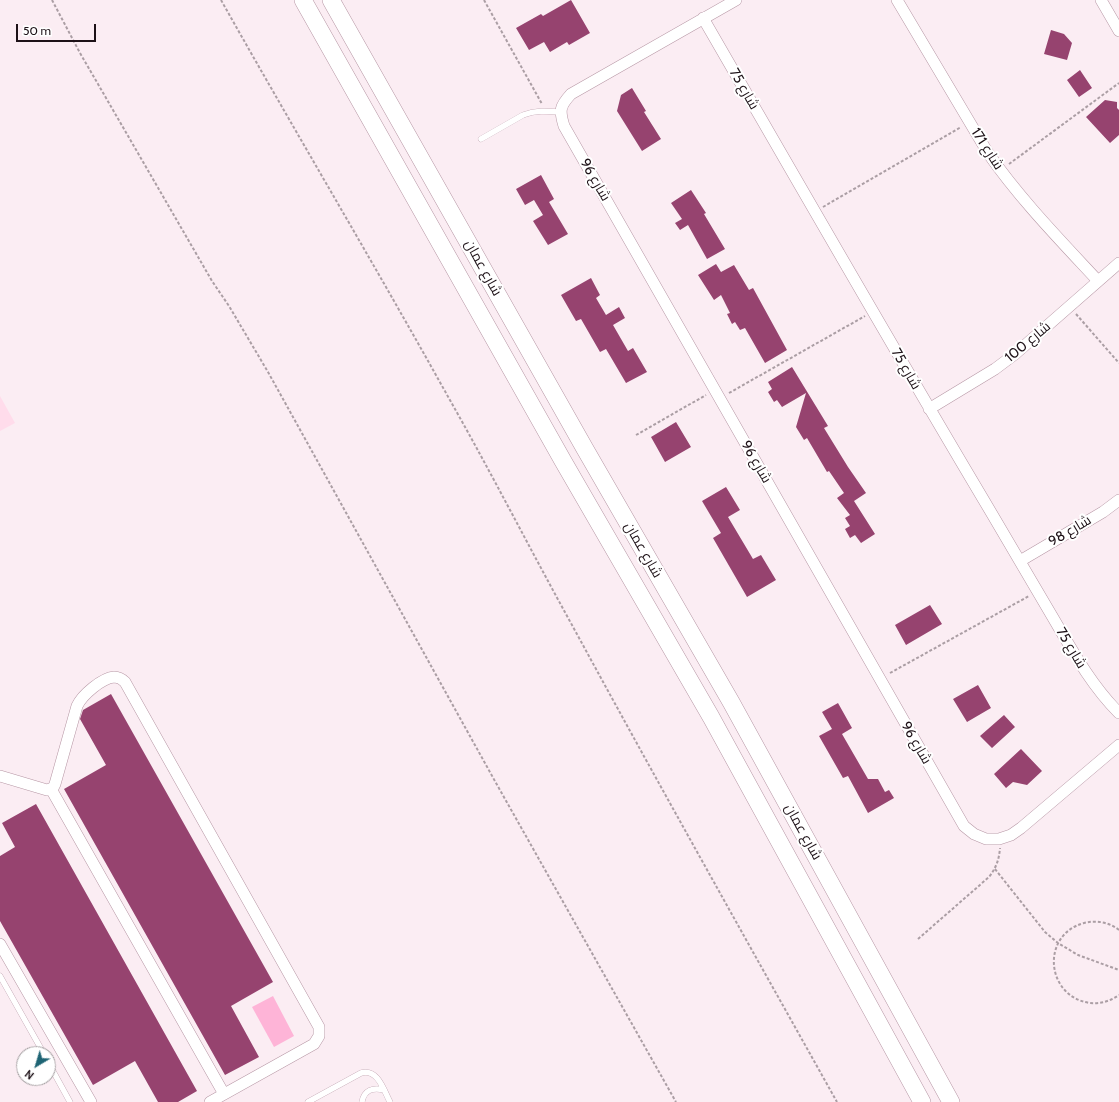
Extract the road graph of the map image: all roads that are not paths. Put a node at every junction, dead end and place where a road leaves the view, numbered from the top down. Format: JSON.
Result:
{"nodes":[{"id":1,"x":303,"y":0,"type":"edge"},
{"id":2,"x":331,"y":0,"type":"edge"},
{"id":3,"x":736,"y":0,"type":"edge"},
{"id":4,"x":897,"y":0,"type":"edge"},
{"id":5,"x":1101,"y":0,"type":"edge"},
{"id":6,"x":703,"y":18,"type":"junction"},
{"id":7,"x":1119,"y":31,"type":"edge"},
{"id":8,"x":560,"y":112,"type":"junction"},
{"id":9,"x":481,"y":139,"type":"dead end"},
{"id":10,"x":1119,"y":263,"type":"edge"},
{"id":11,"x":1098,"y":281,"type":"junction"},
{"id":12,"x":929,"y":409,"type":"junction"},
{"id":13,"x":1119,"y":500,"type":"edge"},
{"id":14,"x":1020,"y":561,"type":"junction"},
{"id":15,"x":1119,"y":713,"type":"edge"},
{"id":16,"x":1119,"y":745,"type":"edge"},
{"id":17,"x":0,"y":776,"type":"edge"},
{"id":18,"x":51,"y":789,"type":"junction"},
{"id":19,"x":0,"y":944,"type":"edge"},
{"id":20,"x":0,"y":976,"type":"edge"},
{"id":21,"x":39,"y":1046,"type":"edge"},
{"id":22,"x":56,"y":1077,"type":"edge"},
{"id":23,"x":384,"y":1090,"type":"junction"},
{"id":24,"x":224,"y":1094,"type":"junction"},
{"id":25,"x":70,"y":1102,"type":"edge"},
{"id":26,"x":91,"y":1102,"type":"edge"},
{"id":27,"x":210,"y":1102,"type":"edge"},
{"id":28,"x":308,"y":1102,"type":"edge"},
{"id":29,"x":362,"y":1102,"type":"edge"},
{"id":30,"x":390,"y":1102,"type":"edge"},
{"id":31,"x":922,"y":1102,"type":"edge"},
{"id":32,"x":951,"y":1102,"type":"edge"}],
"edges":[{"from":1,"to":31,"type":"main road","name":"شارع عمان"},
{"from":2,"to":32,"type":"main road","name":"شارع عمان"},
{"from":3,"to":6,"type":"street"},
{"from":4,"to":11,"type":"street","name":"شارع 171"},
{"from":5,"to":7,"type":"street"},
{"from":6,"to":8,"type":"street"},
{"from":6,"to":12,"type":"street","name":"شارع 75"},
{"from":8,"to":9,"type":"lane"},
{"from":8,"to":16,"type":"street","name":"شارع 96"},
{"from":10,"to":11,"type":"street","name":"شارع 100"},
{"from":11,"to":12,"type":"street","name":"شارع 100"},
{"from":12,"to":14,"type":"street","name":"شارع 75"},
{"from":13,"to":14,"type":"street","name":"شارع 98"},
{"from":14,"to":15,"type":"street","name":"شارع 75"},
{"from":17,"to":18,"type":"street"},
{"from":18,"to":24,"type":"street"},
{"from":18,"to":24,"type":"street"},
{"from":19,"to":26,"type":"street"},
{"from":20,"to":21,"type":"lane"},
{"from":22,"to":25,"type":"lane"},
{"from":23,"to":28,"type":"lane"},
{"from":23,"to":29,"type":"lane"},
{"from":23,"to":30,"type":"lane"},
{"from":24,"to":27,"type":"street"}]}
